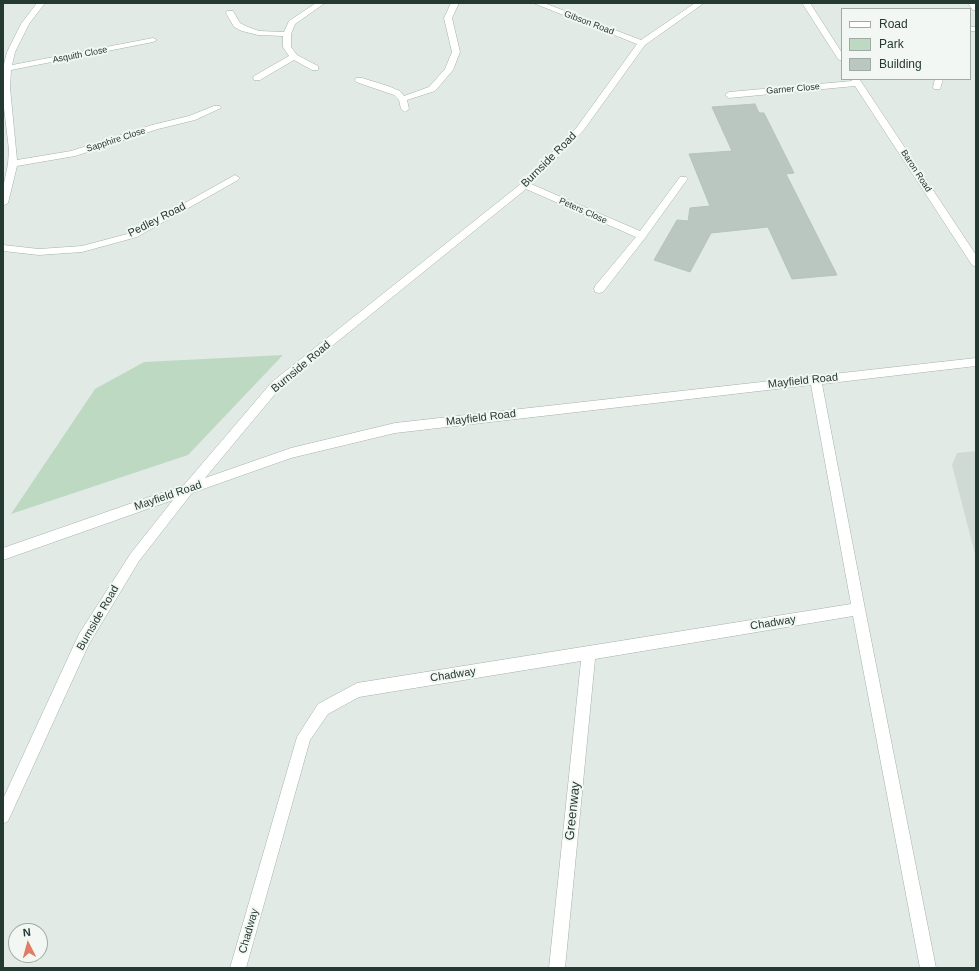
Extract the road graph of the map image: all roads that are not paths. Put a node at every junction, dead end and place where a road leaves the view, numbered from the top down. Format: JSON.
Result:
{"nodes":[{"id":1,"x":41,"y":3,"type":"edge"},
{"id":2,"x":320,"y":3,"type":"edge"},
{"id":3,"x":455,"y":3,"type":"edge"},
{"id":4,"x":537,"y":3,"type":"edge"},
{"id":5,"x":700,"y":3,"type":"edge"},
{"id":6,"x":806,"y":3,"type":"edge"},
{"id":7,"x":972,"y":3,"type":"edge"},
{"id":8,"x":976,"y":8,"type":"edge"},
{"id":9,"x":230,"y":13,"type":"dead end"},
{"id":10,"x":287,"y":34,"type":"junction"},
{"id":11,"x":153,"y":40,"type":"dead end"},
{"id":12,"x":642,"y":43,"type":"junction"},
{"id":13,"x":294,"y":57,"type":"junction"},
{"id":14,"x":841,"y":57,"type":"edge"},
{"id":15,"x":7,"y":68,"type":"junction"},
{"id":16,"x":315,"y":68,"type":"dead end"},
{"id":17,"x":257,"y":78,"type":"dead end"},
{"id":18,"x":359,"y":80,"type":"dead end"},
{"id":19,"x":856,"y":81,"type":"edge"},
{"id":20,"x":729,"y":95,"type":"dead end"},
{"id":21,"x":403,"y":99,"type":"junction"},
{"id":22,"x":217,"y":108,"type":"dead end"},
{"id":23,"x":405,"y":109,"type":"dead end"},
{"id":24,"x":13,"y":164,"type":"junction"},
{"id":25,"x":235,"y":178,"type":"dead end"},
{"id":26,"x":683,"y":179,"type":"dead end"},
{"id":27,"x":525,"y":185,"type":"junction"},
{"id":28,"x":3,"y":203,"type":"edge"},
{"id":29,"x":642,"y":236,"type":"junction"},
{"id":30,"x":3,"y":248,"type":"edge"},
{"id":31,"x":976,"y":263,"type":"edge"},
{"id":32,"x":598,"y":289,"type":"dead end"},
{"id":33,"x":976,"y":362,"type":"edge"},
{"id":34,"x":816,"y":380,"type":"junction"},
{"id":35,"x":189,"y":488,"type":"junction"},
{"id":36,"x":3,"y":554,"type":"edge"},
{"id":37,"x":858,"y":609,"type":"junction"},
{"id":38,"x":589,"y":653,"type":"junction"},
{"id":39,"x":3,"y":816,"type":"edge"},
{"id":40,"x":238,"y":968,"type":"edge"},
{"id":41,"x":557,"y":968,"type":"edge"},
{"id":42,"x":928,"y":968,"type":"edge"}],
"edges":[{"from":1,"to":15,"type":"street"},
{"from":2,"to":10,"type":"street"},
{"from":3,"to":21,"type":"street"},
{"from":4,"to":12,"type":"street","name":"Gibson Road"},
{"from":5,"to":12,"type":"street","name":"Burnside Road"},
{"from":6,"to":14,"type":"street"},
{"from":7,"to":8,"type":"street"},
{"from":9,"to":10,"type":"street"},
{"from":10,"to":13,"type":"street"},
{"from":11,"to":15,"type":"street","name":"Asquith Close"},
{"from":12,"to":27,"type":"street","name":"Burnside Road"},
{"from":13,"to":16,"type":"street"},
{"from":13,"to":17,"type":"street"},
{"from":15,"to":24,"type":"street"},
{"from":18,"to":21,"type":"street"},
{"from":19,"to":20,"type":"street","name":"Garner Close"},
{"from":19,"to":31,"type":"street","name":"Baron Road"},
{"from":21,"to":23,"type":"street"},
{"from":22,"to":24,"type":"street","name":"Sapphire Close"},
{"from":24,"to":28,"type":"street"},
{"from":25,"to":30,"type":"street","name":"Pedley Road"},
{"from":26,"to":29,"type":"street"},
{"from":27,"to":29,"type":"street","name":"Peters Close"},
{"from":27,"to":35,"type":"street","name":"Burnside Road"},
{"from":29,"to":32,"type":"street"},
{"from":33,"to":34,"type":"street","name":"Mayfield Road"},
{"from":34,"to":35,"type":"street","name":"Mayfield Road"},
{"from":34,"to":37,"type":"street"},
{"from":35,"to":36,"type":"street","name":"Mayfield Road"},
{"from":35,"to":39,"type":"street","name":"Burnside Road"},
{"from":37,"to":38,"type":"street","name":"Chadway"},
{"from":37,"to":42,"type":"street"},
{"from":38,"to":40,"type":"street","name":"Chadway"},
{"from":38,"to":41,"type":"street","name":"Greenway"}]}
